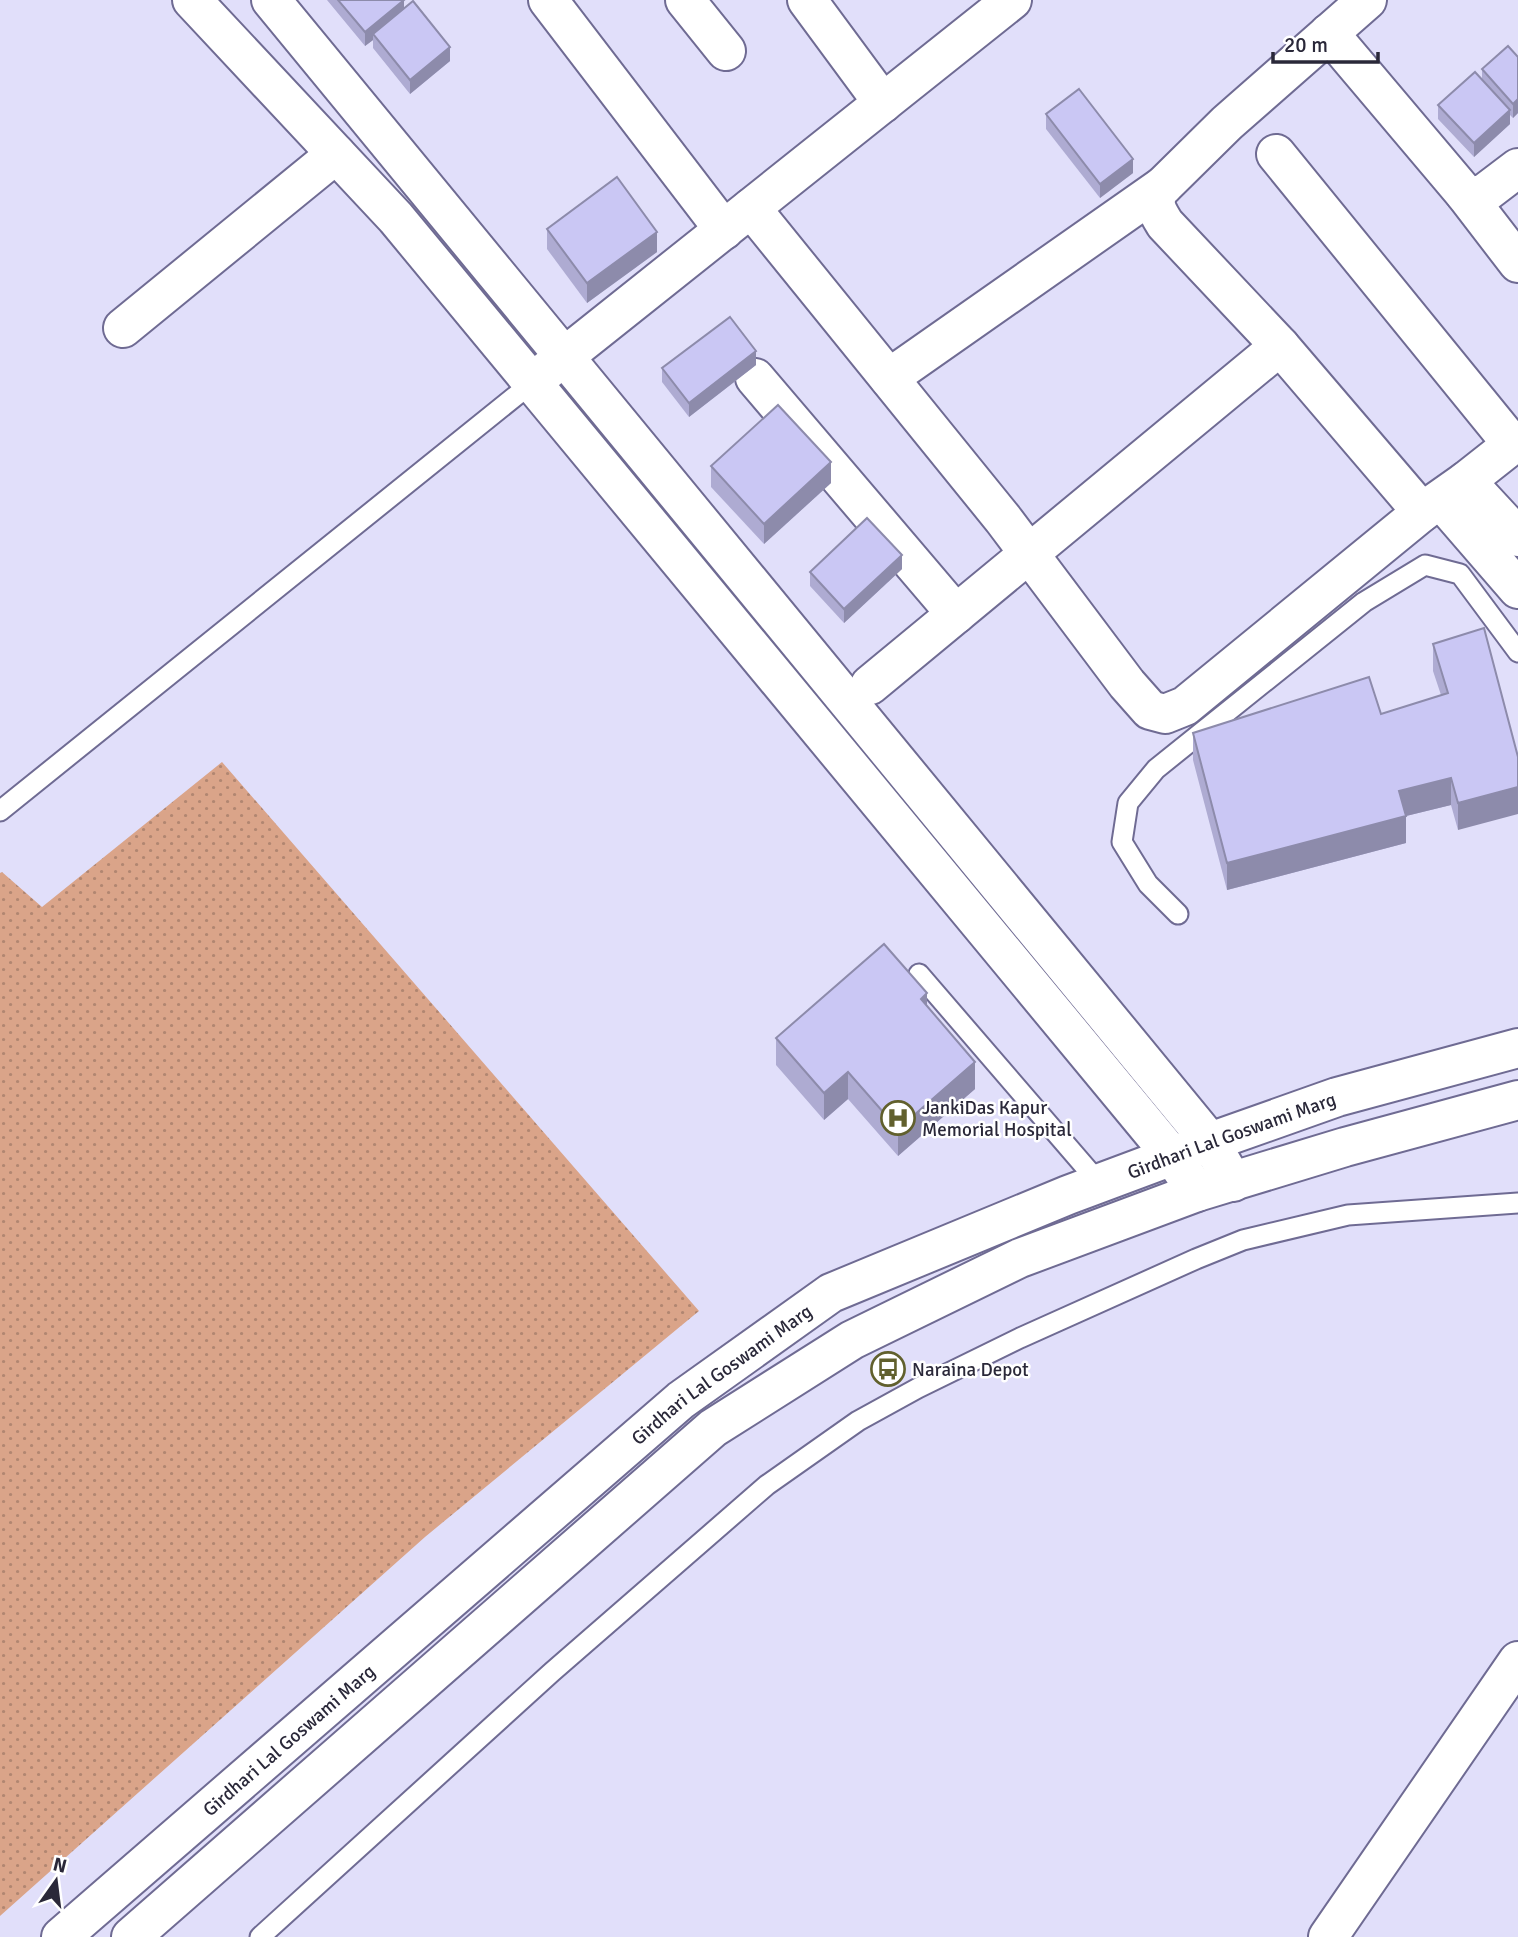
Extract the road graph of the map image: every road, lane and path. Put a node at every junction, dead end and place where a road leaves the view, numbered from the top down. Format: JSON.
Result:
{"nodes":[{"id":1,"x":192,"y":0,"type":"edge"},
{"id":2,"x":548,"y":0,"type":"edge"},
{"id":3,"x":685,"y":0,"type":"edge"},
{"id":4,"x":807,"y":0,"type":"edge"},
{"id":5,"x":1012,"y":0,"type":"edge"},
{"id":6,"x":1367,"y":0,"type":"edge"},
{"id":7,"x":284,"y":4,"type":"edge"},
{"id":8,"x":1329,"y":33,"type":"junction"},
{"id":9,"x":726,"y":51,"type":"dead end"},
{"id":10,"x":883,"y":103,"type":"junction"},
{"id":11,"x":336,"y":154,"type":"junction"},
{"id":12,"x":1276,"y":154,"type":"dead end"},
{"id":13,"x":1518,"y":167,"type":"edge"},
{"id":14,"x":1163,"y":186,"type":"junction"},
{"id":15,"x":1465,"y":194,"type":"junction"},
{"id":16,"x":738,"y":219,"type":"junction"},
{"id":17,"x":1518,"y":263,"type":"edge"},
{"id":18,"x":123,"y":328,"type":"dead end"},
{"id":19,"x":1280,"y":346,"type":"junction"},
{"id":20,"x":566,"y":356,"type":"junction"},
{"id":21,"x":755,"y":378,"type":"dead end"},
{"id":22,"x":889,"y":378,"type":"junction"},
{"id":23,"x":533,"y":382,"type":"junction"},
{"id":24,"x":1515,"y":442,"type":"edge"},
{"id":25,"x":1443,"y":497,"type":"junction"},
{"id":26,"x":1518,"y":537,"type":"edge"},
{"id":27,"x":1029,"y":554,"type":"junction"},
{"id":28,"x":1518,"y":589,"type":"edge"},
{"id":29,"x":956,"y":614,"type":"junction"},
{"id":30,"x":1518,"y":652,"type":"edge"},
{"id":31,"x":870,"y":685,"type":"dead end"},
{"id":32,"x":0,"y":811,"type":"edge"},
{"id":33,"x":1178,"y":914,"type":"dead end"},
{"id":34,"x":919,"y":974,"type":"dead end"},
{"id":35,"x":1518,"y":1048,"type":"edge"},
{"id":36,"x":1518,"y":1100,"type":"edge"},
{"id":37,"x":1210,"y":1142,"type":"junction"},
{"id":38,"x":1173,"y":1157,"type":"junction"},
{"id":39,"x":1233,"y":1182,"type":"junction"},
{"id":40,"x":1100,"y":1184,"type":"junction"},
{"id":41,"x":1197,"y":1192,"type":"junction"},
{"id":42,"x":1518,"y":1203,"type":"edge"},
{"id":43,"x":1518,"y":1661,"type":"edge"},
{"id":44,"x":61,"y":1937,"type":"edge"},
{"id":45,"x":131,"y":1937,"type":"edge"},
{"id":46,"x":260,"y":1937,"type":"edge"},
{"id":47,"x":1328,"y":1937,"type":"edge"}],
"edges":[{"from":1,"to":11,"type":"street"},
{"from":2,"to":16,"type":"street"},
{"from":3,"to":9,"type":"street"},
{"from":4,"to":10,"type":"street"},
{"from":5,"to":10,"type":"street"},
{"from":6,"to":8,"type":"street"},
{"from":7,"to":20,"type":"street"},
{"from":8,"to":14,"type":"street"},
{"from":8,"to":15,"type":"street"},
{"from":10,"to":16,"type":"street"},
{"from":11,"to":18,"type":"street"},
{"from":11,"to":23,"type":"street"},
{"from":12,"to":24,"type":"street"},
{"from":13,"to":15,"type":"street"},
{"from":14,"to":19,"type":"street"},
{"from":14,"to":22,"type":"street"},
{"from":15,"to":17,"type":"street"},
{"from":16,"to":20,"type":"street"},
{"from":16,"to":22,"type":"street"},
{"from":19,"to":25,"type":"street"},
{"from":19,"to":27,"type":"street"},
{"from":20,"to":23,"type":"street"},
{"from":20,"to":37,"type":"street"},
{"from":21,"to":29,"type":"street"},
{"from":22,"to":27,"type":"street"},
{"from":23,"to":32,"type":"lane"},
{"from":23,"to":38,"type":"street"},
{"from":24,"to":25,"type":"street"},
{"from":25,"to":26,"type":"street"},
{"from":25,"to":27,"type":"street"},
{"from":25,"to":28,"type":"street"},
{"from":27,"to":29,"type":"street"},
{"from":29,"to":31,"type":"street"},
{"from":30,"to":33,"type":"lane"},
{"from":34,"to":40,"type":"lane"},
{"from":35,"to":37,"type":"street","name":"Girdhari Lal Goswami Marg"},
{"from":36,"to":39,"type":"street","name":"Girdhari Lal Goswami Marg"},
{"from":37,"to":38,"type":"street","name":"Girdhari Lal Goswami Marg"},
{"from":37,"to":39,"type":"street"},
{"from":38,"to":40,"type":"street","name":"Girdhari Lal Goswami Marg"},
{"from":38,"to":41,"type":"street"},
{"from":39,"to":41,"type":"street","name":"Girdhari Lal Goswami Marg"},
{"from":40,"to":44,"type":"street","name":"Girdhari Lal Goswami Marg"},
{"from":41,"to":45,"type":"street","name":"Girdhari Lal Goswami Marg"},
{"from":42,"to":46,"type":"lane"},
{"from":43,"to":47,"type":"street"}]}
